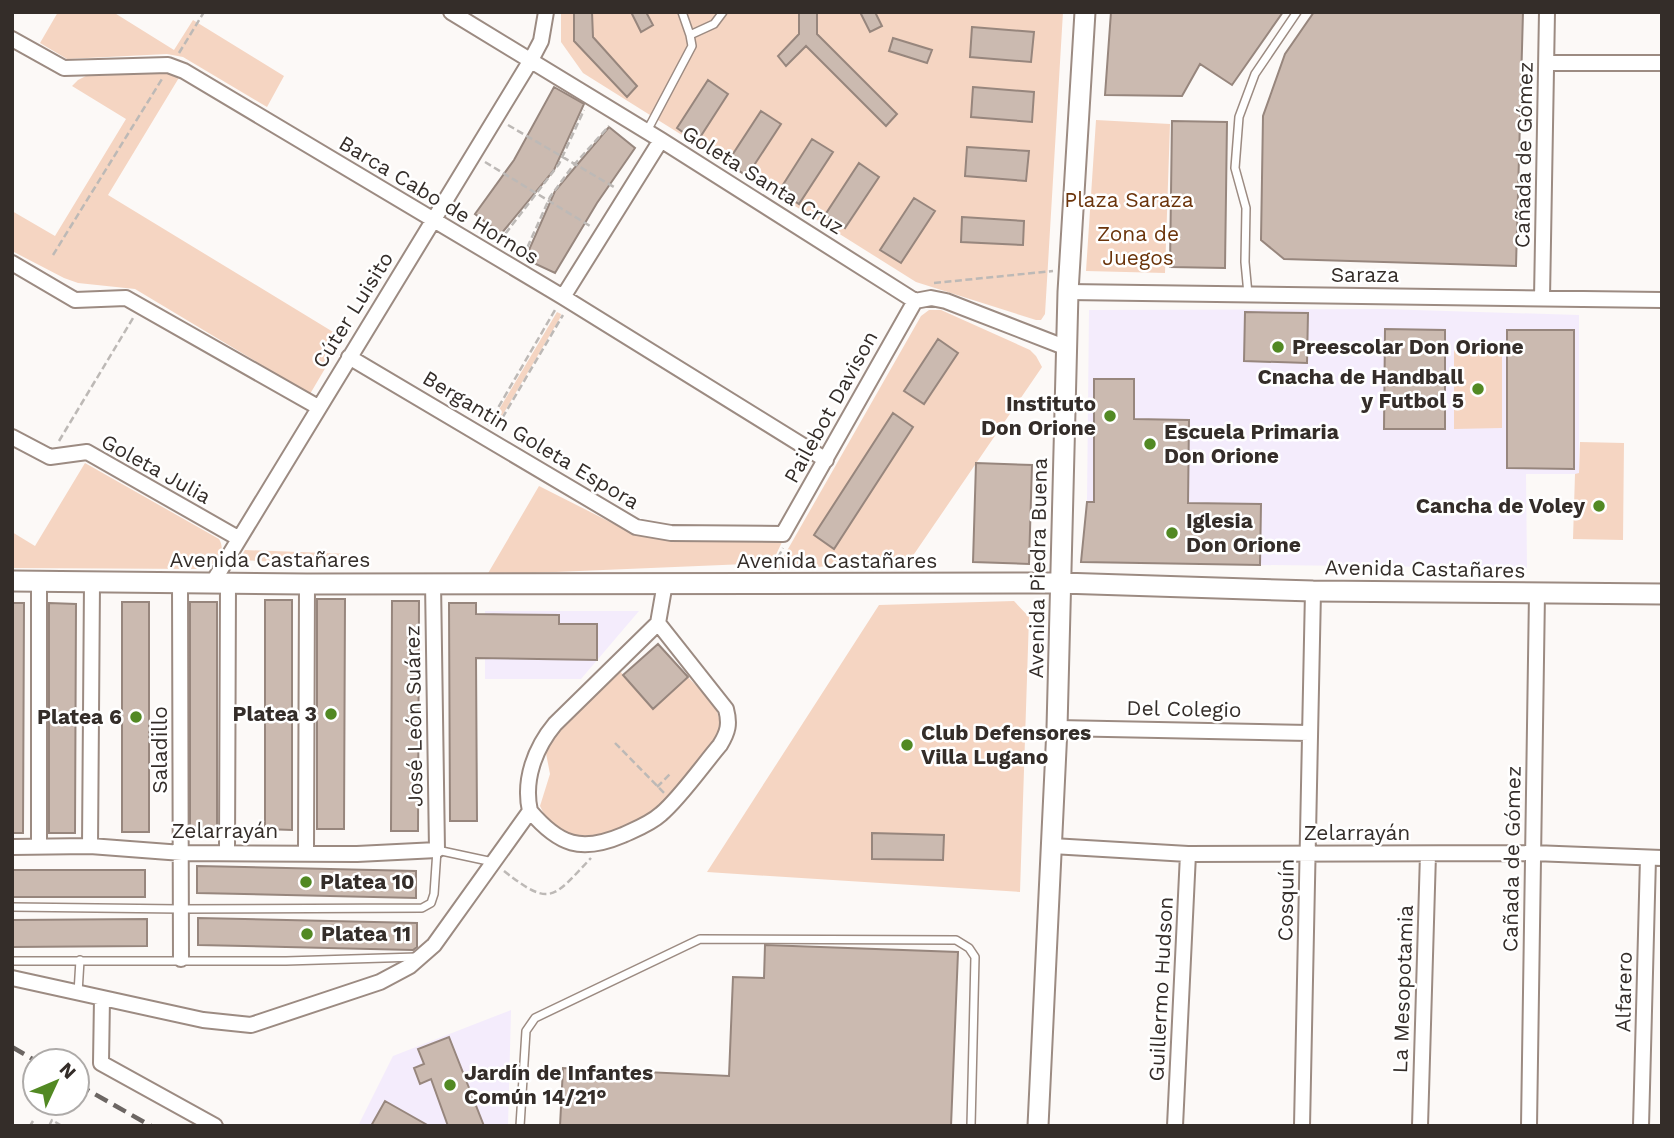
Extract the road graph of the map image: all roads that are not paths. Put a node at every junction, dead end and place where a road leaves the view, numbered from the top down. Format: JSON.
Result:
{"nodes":[{"id":1,"x":451,"y":12,"type":"edge"},
{"id":2,"x":546,"y":12,"type":"edge"},
{"id":3,"x":682,"y":12,"type":"edge"},
{"id":4,"x":723,"y":12,"type":"edge"},
{"id":5,"x":1085,"y":12,"type":"edge"},
{"id":6,"x":1297,"y":12,"type":"edge"},
{"id":7,"x":1547,"y":12,"type":"edge"},
{"id":8,"x":690,"y":35,"type":"junction"},
{"id":9,"x":12,"y":39,"type":"edge"},
{"id":10,"x":531,"y":61,"type":"junction"},
{"id":11,"x":1546,"y":63,"type":"junction"},
{"id":12,"x":1662,"y":63,"type":"edge"},
{"id":13,"x":647,"y":131,"type":"junction"},
{"id":14,"x":661,"y":140,"type":"junction"},
{"id":15,"x":433,"y":220,"type":"junction"},
{"id":16,"x":12,"y":263,"type":"edge"},
{"id":17,"x":1068,"y":292,"type":"junction"},
{"id":18,"x":1248,"y":295,"type":"junction"},
{"id":19,"x":1542,"y":298,"type":"junction"},
{"id":20,"x":565,"y":299,"type":"junction"},
{"id":21,"x":1662,"y":300,"type":"edge"},
{"id":22,"x":915,"y":301,"type":"junction"},
{"id":23,"x":1067,"y":348,"type":"junction"},
{"id":24,"x":349,"y":357,"type":"junction"},
{"id":25,"x":318,"y":407,"type":"junction"},
{"id":26,"x":12,"y":437,"type":"edge"},
{"id":27,"x":826,"y":460,"type":"junction"},
{"id":28,"x":783,"y":534,"type":"joint"},
{"id":29,"x":238,"y":538,"type":"junction"},
{"id":30,"x":12,"y":581,"type":"edge"},
{"id":31,"x":39,"y":582,"type":"junction"},
{"id":32,"x":221,"y":582,"type":"junction"},
{"id":33,"x":433,"y":582,"type":"junction"},
{"id":34,"x":92,"y":583,"type":"junction"},
{"id":35,"x":180,"y":583,"type":"junction"},
{"id":36,"x":665,"y":583,"type":"junction"},
{"id":37,"x":1061,"y":583,"type":"junction"},
{"id":38,"x":307,"y":584,"type":"junction"},
{"id":39,"x":1313,"y":591,"type":"junction"},
{"id":40,"x":1537,"y":593,"type":"junction"},
{"id":41,"x":1662,"y":594,"type":"edge"},
{"id":42,"x":658,"y":623,"type":"junction"},
{"id":43,"x":1057,"y":728,"type":"junction"},
{"id":44,"x":1309,"y":733,"type":"junction"},
{"id":45,"x":530,"y":811,"type":"junction"},
{"id":46,"x":90,"y":846,"type":"junction"},
{"id":47,"x":1052,"y":846,"type":"junction"},
{"id":48,"x":12,"y":847,"type":"edge"},
{"id":49,"x":39,"y":847,"type":"junction"},
{"id":50,"x":436,"y":850,"type":"junction"},
{"id":51,"x":227,"y":852,"type":"junction"},
{"id":52,"x":306,"y":852,"type":"junction"},
{"id":53,"x":182,"y":853,"type":"junction"},
{"id":54,"x":1533,"y":853,"type":"junction"},
{"id":55,"x":1188,"y":854,"type":"junction"},
{"id":56,"x":1309,"y":854,"type":"junction"},
{"id":57,"x":1428,"y":854,"type":"junction"},
{"id":58,"x":1655,"y":858,"type":"edge"},
{"id":59,"x":493,"y":862,"type":"junction"},
{"id":60,"x":12,"y":907,"type":"edge"},
{"id":61,"x":180,"y":909,"type":"junction"},
{"id":62,"x":421,"y":957,"type":"junction"},
{"id":63,"x":181,"y":959,"type":"junction"},
{"id":64,"x":80,"y":960,"type":"junction"},
{"id":65,"x":12,"y":961,"type":"edge"},
{"id":66,"x":12,"y":978,"type":"edge"},
{"id":67,"x":78,"y":993,"type":"junction"},
{"id":68,"x":102,"y":998,"type":"junction"},
{"id":69,"x":215,"y":1126,"type":"edge"},
{"id":70,"x":520,"y":1126,"type":"edge"},
{"id":71,"x":971,"y":1126,"type":"edge"},
{"id":72,"x":1038,"y":1126,"type":"edge"},
{"id":73,"x":1175,"y":1126,"type":"edge"},
{"id":74,"x":1302,"y":1126,"type":"edge"},
{"id":75,"x":1420,"y":1126,"type":"edge"},
{"id":76,"x":1529,"y":1126,"type":"edge"},
{"id":77,"x":1641,"y":1126,"type":"edge"}],
"edges":[{"from":1,"to":10,"type":"street","name":"Goleta Santa Cruz"},
{"from":2,"to":10,"type":"street","name":"Cúter Luisito"},
{"from":3,"to":8,"type":"lane"},
{"from":4,"to":8,"type":"lane"},
{"from":5,"to":17,"type":"street","name":"Avenida Piedra Buena"},
{"from":6,"to":18,"type":"lane"},
{"from":7,"to":11,"type":"street","name":"Cañada de Gómez"},
{"from":8,"to":13,"type":"lane"},
{"from":9,"to":15,"type":"street","name":"Barca Cabo de Hornos"},
{"from":10,"to":13,"type":"street","name":"Goleta Santa Cruz"},
{"from":10,"to":15,"type":"street","name":"Cúter Luisito"},
{"from":11,"to":12,"type":"street"},
{"from":11,"to":19,"type":"street","name":"Cañada de Gómez"},
{"from":13,"to":14,"type":"street","name":"Goleta Santa Cruz"},
{"from":14,"to":20,"type":"street"},
{"from":14,"to":22,"type":"street","name":"Goleta Santa Cruz"},
{"from":15,"to":20,"type":"street","name":"Barca Cabo de Hornos"},
{"from":15,"to":24,"type":"street","name":"Cúter Luisito"},
{"from":16,"to":25,"type":"street"},
{"from":17,"to":18,"type":"street","name":"Saraza"},
{"from":17,"to":23,"type":"street","name":"Avenida Piedra Buena"},
{"from":18,"to":19,"type":"street","name":"Saraza"},
{"from":19,"to":21,"type":"street","name":"Saraza"},
{"from":20,"to":27,"type":"street","name":"Barca Cabo de Hornos"},
{"from":22,"to":23,"type":"street"},
{"from":22,"to":27,"type":"street","name":"Pailebot Davison"},
{"from":23,"to":37,"type":"street","name":"Avenida Piedra Buena"},
{"from":24,"to":25,"type":"street","name":"Cúter Luisito"},
{"from":24,"to":28,"type":"street","name":"Bergantin Goleta Espora"},
{"from":25,"to":29,"type":"street","name":"Cúter Luisito"},
{"from":26,"to":29,"type":"street","name":"Goleta Julia"},
{"from":27,"to":28,"type":"street","name":"Pailebot Davison"},
{"from":29,"to":32,"type":"street","name":"Cúter Luisito"},
{"from":30,"to":31,"type":"street","name":"Avenida Castañares"},
{"from":31,"to":34,"type":"street","name":"Avenida Castañares"},
{"from":31,"to":49,"type":"street"},
{"from":32,"to":35,"type":"street","name":"Avenida Castañares"},
{"from":32,"to":38,"type":"street","name":"Avenida Castañares"},
{"from":32,"to":51,"type":"street"},
{"from":33,"to":36,"type":"street","name":"Avenida Castañares"},
{"from":33,"to":38,"type":"street","name":"Avenida Castañares"},
{"from":33,"to":50,"type":"street","name":"José León Suárez"},
{"from":34,"to":35,"type":"street","name":"Avenida Castañares"},
{"from":34,"to":46,"type":"street"},
{"from":35,"to":53,"type":"street","name":"Saladillo"},
{"from":36,"to":37,"type":"street","name":"Avenida Castañares"},
{"from":36,"to":42,"type":"street"},
{"from":37,"to":39,"type":"street","name":"Avenida Castañares"},
{"from":37,"to":43,"type":"street","name":"Avenida Piedra Buena"},
{"from":38,"to":52,"type":"street"},
{"from":39,"to":40,"type":"street","name":"Avenida Castañares"},
{"from":39,"to":44,"type":"street","name":"Cosquín"},
{"from":40,"to":41,"type":"street","name":"Avenida Castañares"},
{"from":40,"to":54,"type":"street","name":"Cañada de Gómez"},
{"from":42,"to":45,"type":"street"},
{"from":42,"to":45,"type":"street"},
{"from":43,"to":44,"type":"street","name":"Del Colegio"},
{"from":43,"to":47,"type":"street","name":"Avenida Piedra Buena"},
{"from":44,"to":56,"type":"street","name":"Cosquín"},
{"from":45,"to":59,"type":"street"},
{"from":46,"to":49,"type":"street","name":"Zelarrayán"},
{"from":46,"to":53,"type":"street","name":"Zelarrayán"},
{"from":47,"to":55,"type":"street","name":"Zelarrayán"},
{"from":47,"to":72,"type":"street","name":"Avenida Piedra Buena"},
{"from":48,"to":49,"type":"street","name":"Zelarrayán"},
{"from":50,"to":52,"type":"street","name":"Zelarrayán"},
{"from":50,"to":59,"type":"lane"},
{"from":50,"to":61,"type":"lane"},
{"from":51,"to":52,"type":"street","name":"Zelarrayán"},
{"from":51,"to":53,"type":"street","name":"Zelarrayán"},
{"from":53,"to":61,"type":"street","name":"Saladillo"},
{"from":54,"to":57,"type":"street","name":"Zelarrayán"},
{"from":54,"to":58,"type":"street","name":"Zelarrayán"},
{"from":54,"to":76,"type":"street","name":"Cañada de Gómez"},
{"from":55,"to":56,"type":"street","name":"Zelarrayán"},
{"from":55,"to":73,"type":"street","name":"Guillermo Hudson"},
{"from":56,"to":57,"type":"street","name":"Zelarrayán"},
{"from":56,"to":74,"type":"street","name":"Cosquín"},
{"from":57,"to":75,"type":"street","name":"La Mesopotamia"},
{"from":58,"to":77,"type":"street","name":"Alfarero"},
{"from":59,"to":62,"type":"street"},
{"from":60,"to":61,"type":"lane"},
{"from":61,"to":63,"type":"street","name":"Saladillo"},
{"from":62,"to":63,"type":"lane"},
{"from":62,"to":68,"type":"street"},
{"from":63,"to":64,"type":"lane"},
{"from":64,"to":65,"type":"lane"},
{"from":64,"to":67,"type":"lane"},
{"from":66,"to":67,"type":"street"},
{"from":67,"to":68,"type":"street"},
{"from":68,"to":69,"type":"street"},
{"from":70,"to":71,"type":"lane"}]}
